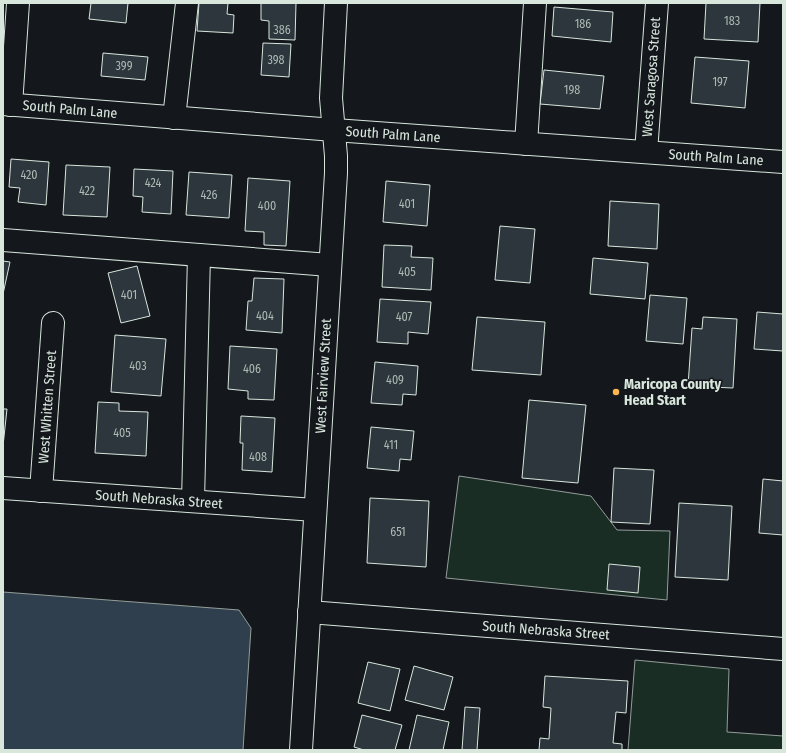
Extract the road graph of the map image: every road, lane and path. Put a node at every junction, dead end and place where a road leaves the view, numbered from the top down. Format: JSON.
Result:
{"nodes":[{"id":1,"x":18,"y":3,"type":"edge"},
{"id":2,"x":187,"y":3,"type":"edge"},
{"id":3,"x":336,"y":3,"type":"edge"},
{"id":4,"x":535,"y":3,"type":"edge"},
{"id":5,"x":657,"y":3,"type":"edge"},
{"id":6,"x":7,"y":104,"type":"edge"},
{"id":7,"x":174,"y":118,"type":"junction"},
{"id":8,"x":334,"y":130,"type":"junction"},
{"id":9,"x":526,"y":144,"type":"junction"},
{"id":10,"x":646,"y":152,"type":"junction"},
{"id":11,"x":783,"y":157,"type":"edge"},
{"id":12,"x":3,"y":240,"type":"edge"},
{"id":13,"x":199,"y":255,"type":"junction"},
{"id":14,"x":330,"y":265,"type":"junction"},
{"id":15,"x":53,"y":323,"type":"dead end"},
{"id":16,"x":3,"y":488,"type":"edge"},
{"id":17,"x":41,"y":491,"type":"junction"},
{"id":18,"x":193,"y":501,"type":"junction"},
{"id":19,"x":315,"y":510,"type":"junction"},
{"id":20,"x":309,"y":612,"type":"junction"},
{"id":21,"x":783,"y":649,"type":"edge"},
{"id":22,"x":301,"y":750,"type":"edge"}],
"edges":[{"from":1,"to":6,"type":"street"},
{"from":2,"to":7,"type":"street"},
{"from":3,"to":8,"type":"street","name":"West Fairview Street"},
{"from":4,"to":9,"type":"street"},
{"from":5,"to":10,"type":"street","name":"West Saragosa Street"},
{"from":6,"to":7,"type":"street","name":"South Palm Lane"},
{"from":7,"to":8,"type":"street","name":"South Palm Lane"},
{"from":8,"to":9,"type":"street","name":"South Palm Lane"},
{"from":8,"to":14,"type":"street","name":"West Fairview Street"},
{"from":9,"to":10,"type":"street","name":"South Palm Lane"},
{"from":10,"to":11,"type":"street","name":"South Palm Lane"},
{"from":12,"to":13,"type":"street"},
{"from":13,"to":14,"type":"street"},
{"from":13,"to":18,"type":"street"},
{"from":14,"to":19,"type":"street","name":"West Fairview Street"},
{"from":15,"to":17,"type":"street","name":"West Whitten Street"},
{"from":16,"to":17,"type":"street","name":"South Nebraska Street"},
{"from":17,"to":18,"type":"street","name":"South Nebraska Street"},
{"from":18,"to":19,"type":"street","name":"South Nebraska Street"},
{"from":19,"to":20,"type":"street","name":"West Fairview Street"},
{"from":20,"to":21,"type":"street","name":"South Nebraska Street"},
{"from":20,"to":22,"type":"street","name":"West Fairview Street"}]}
